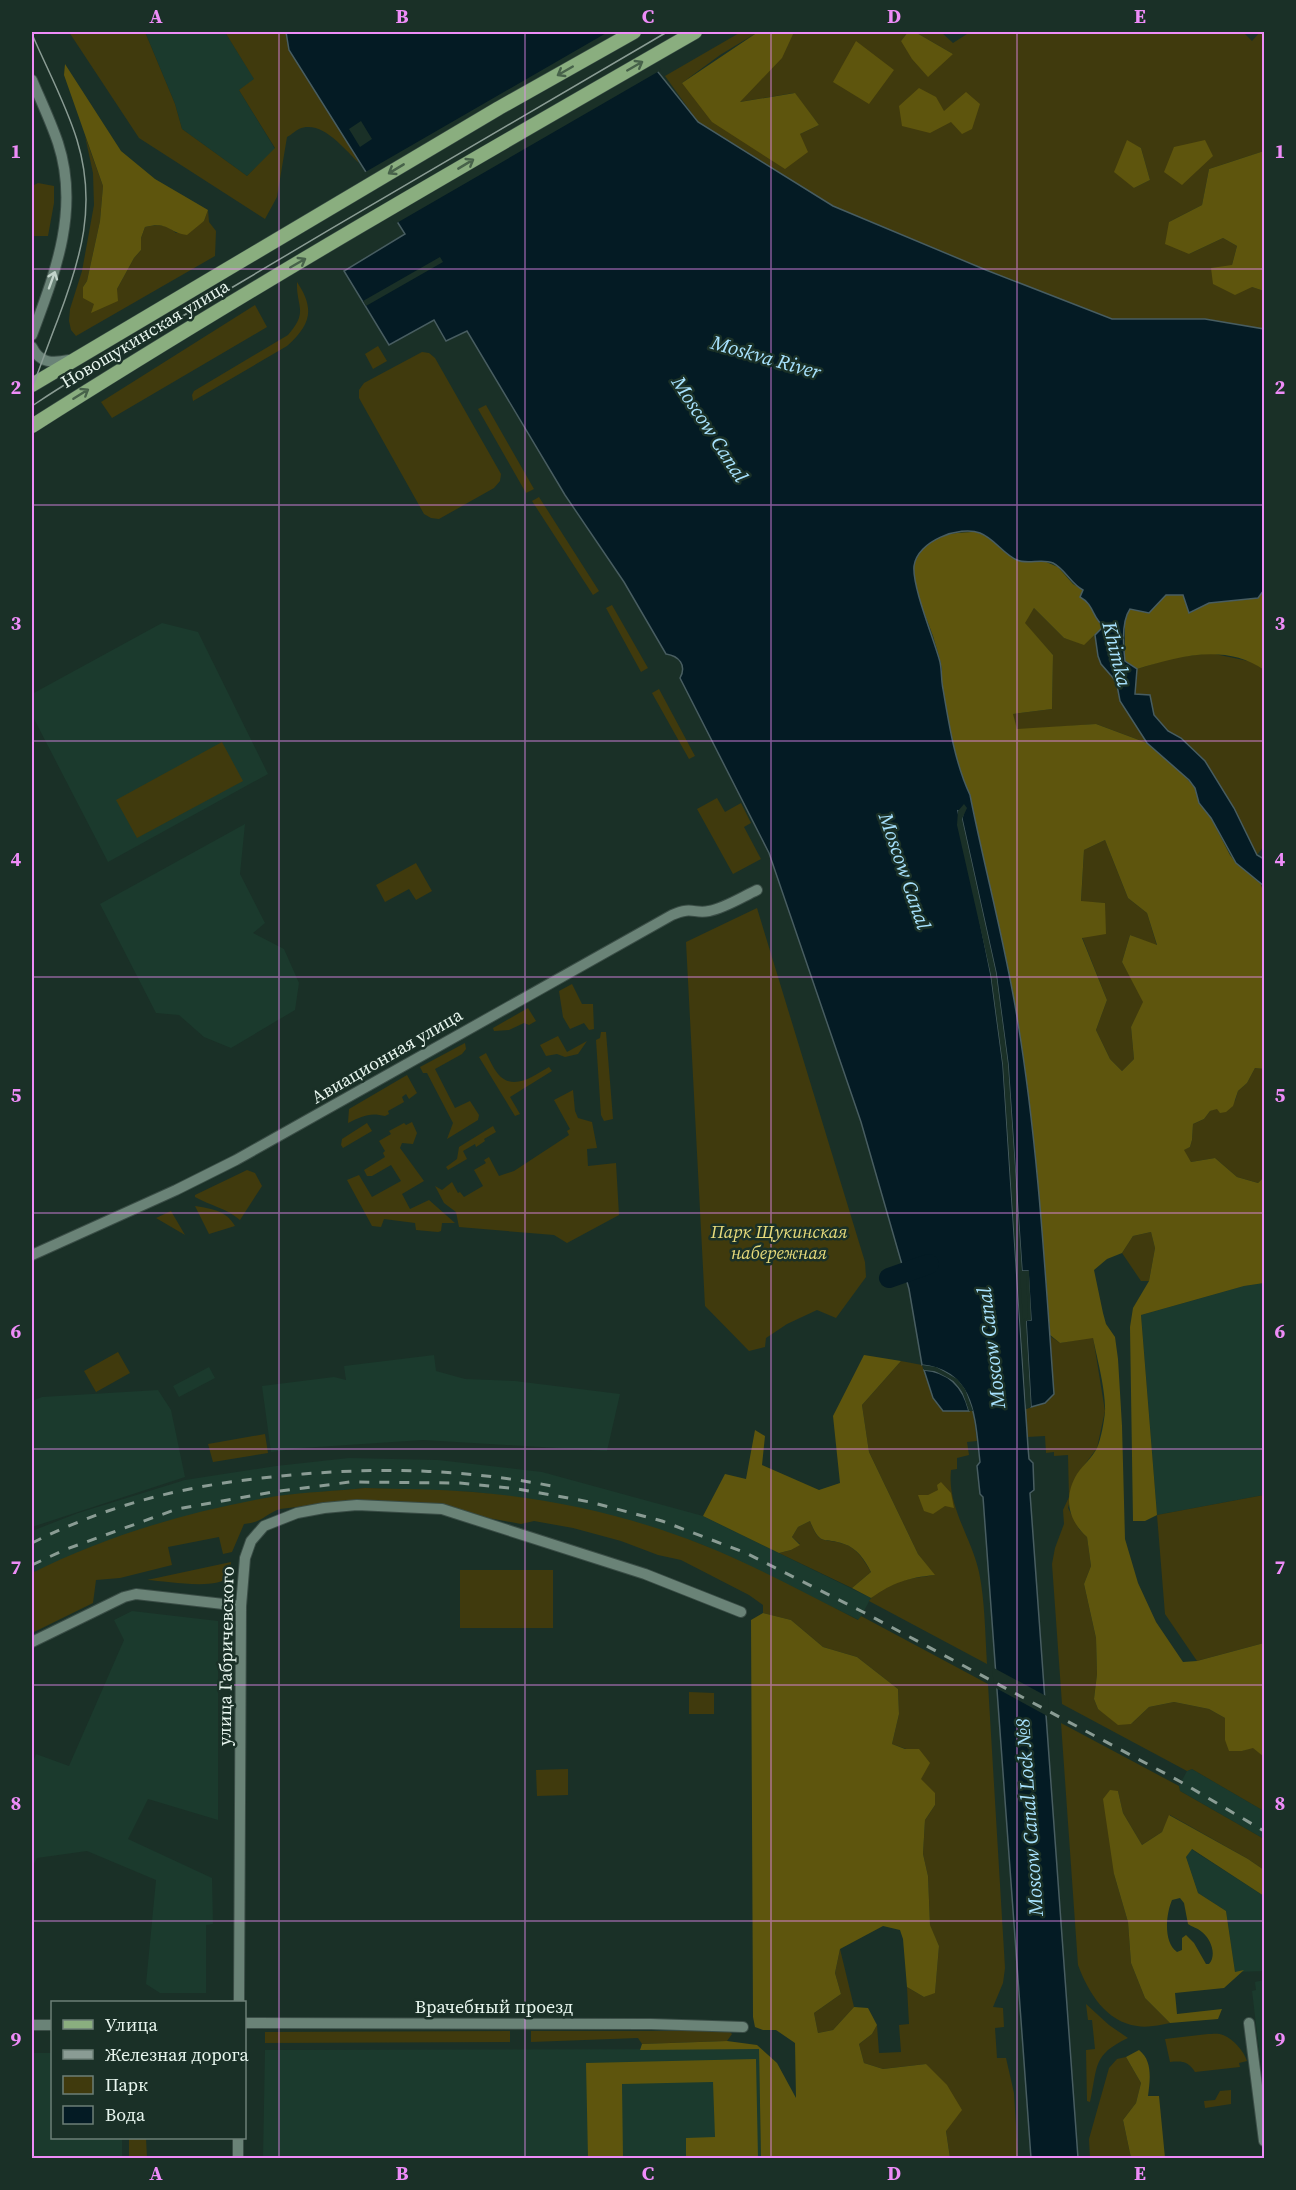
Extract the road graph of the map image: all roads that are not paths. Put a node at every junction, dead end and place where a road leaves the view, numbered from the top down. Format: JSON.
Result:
{"nodes":[{"id":1,"x":634,"y":32,"type":"edge"},
{"id":2,"x":695,"y":32,"type":"edge"},
{"id":3,"x":32,"y":80,"type":"edge"},
{"id":4,"x":32,"y":335,"type":"edge"},
{"id":5,"x":32,"y":347,"type":"edge"},
{"id":6,"x":73,"y":360,"type":"junction"},
{"id":7,"x":32,"y":385,"type":"edge"},
{"id":8,"x":32,"y":426,"type":"edge"},
{"id":9,"x":757,"y":890,"type":"dead end"},
{"id":10,"x":32,"y":1255,"type":"edge"},
{"id":11,"x":241,"y":1606,"type":"junction"},
{"id":12,"x":741,"y":1612,"type":"dead end"},
{"id":13,"x":32,"y":1642,"type":"edge"},
{"id":14,"x":239,"y":2001,"type":"edge"},
{"id":15,"x":246,"y":2023,"type":"edge"},
{"id":16,"x":1249,"y":2023,"type":"dead end"},
{"id":17,"x":32,"y":2025,"type":"edge"},
{"id":18,"x":51,"y":2025,"type":"edge"},
{"id":19,"x":743,"y":2027,"type":"dead end"},
{"id":20,"x":238,"y":2139,"type":"edge"},
{"id":21,"x":1264,"y":2140,"type":"edge"},
{"id":22,"x":238,"y":2158,"type":"edge"}],
"edges":[{"from":1,"to":6,"type":"main road","name":"Новощукинская улица","one_way":true},
{"from":8,"to":2,"type":"main road","name":"Новощукинская улица","one_way":true},
{"from":4,"to":3,"type":"street","one_way":true},
{"from":5,"to":6,"type":"street"},
{"from":6,"to":7,"type":"main road","name":"Новощукинская улица"},
{"from":9,"to":10,"type":"street","name":"Авиационная улица"},
{"from":11,"to":12,"type":"street","name":"улица Габричевского"},
{"from":11,"to":13,"type":"street"},
{"from":11,"to":14,"type":"street","name":"улица Габричевского"},
{"from":15,"to":19,"type":"street","name":"Врачебный проезд"},
{"from":16,"to":21,"type":"street"},
{"from":17,"to":18,"type":"street"},
{"from":20,"to":22,"type":"street"}]}
